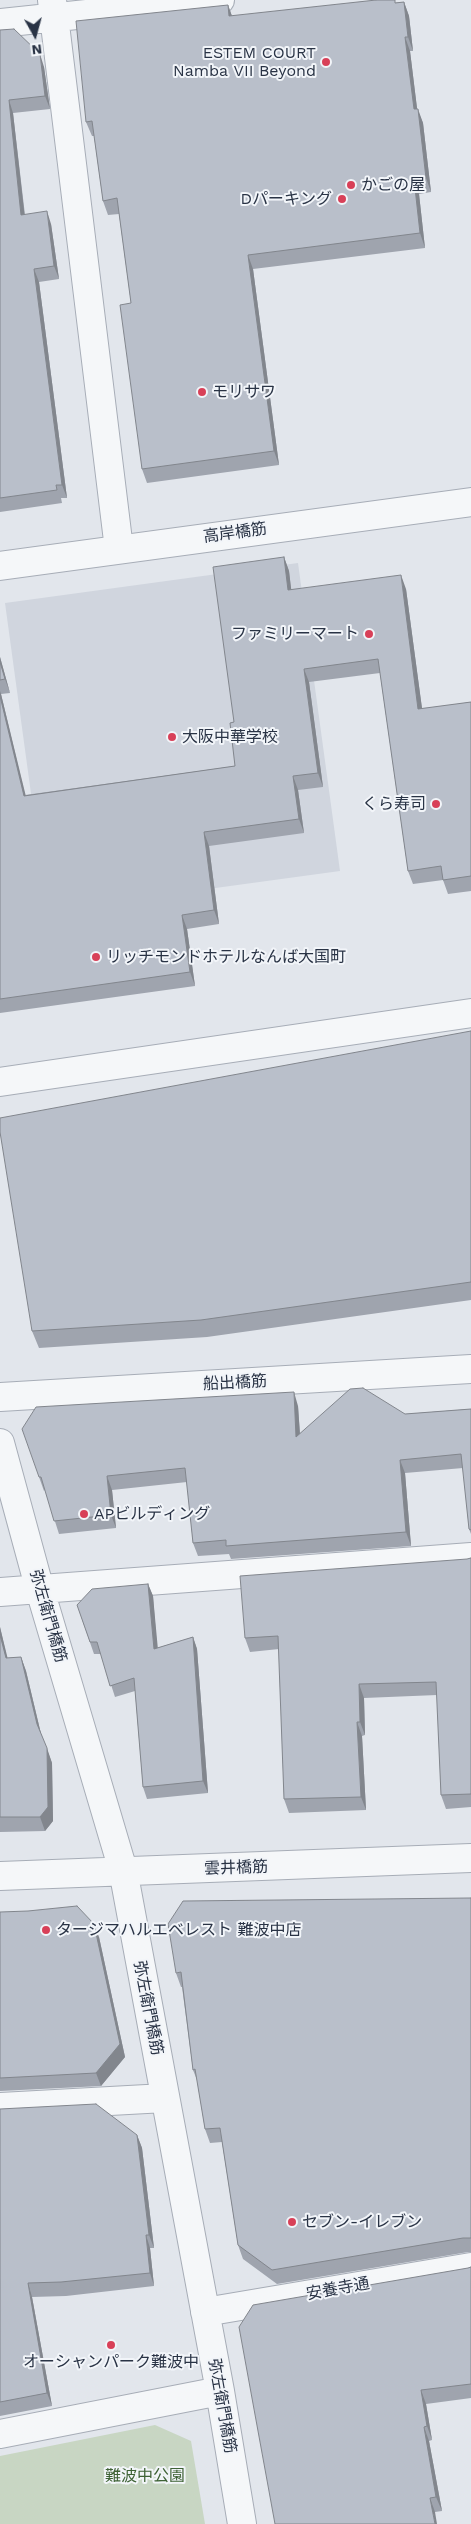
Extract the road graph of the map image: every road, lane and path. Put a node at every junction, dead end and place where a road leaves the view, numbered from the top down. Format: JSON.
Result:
{"nodes":[{"id":1,"x":220,"y":0,"type":"edge"},
{"id":2,"x":53,"y":9,"type":"edge"},
{"id":3,"x":0,"y":23,"type":"edge"},
{"id":4,"x":471,"y":502,"type":"edge"},
{"id":5,"x":119,"y":549,"type":"junction"},
{"id":6,"x":0,"y":566,"type":"edge"},
{"id":7,"x":471,"y":1013,"type":"edge"},
{"id":8,"x":0,"y":1082,"type":"edge"},
{"id":9,"x":471,"y":1369,"type":"edge"},
{"id":10,"x":0,"y":1397,"type":"edge"},
{"id":11,"x":0,"y":1443,"type":"edge"},
{"id":12,"x":471,"y":1557,"type":"edge"},
{"id":13,"x":40,"y":1590,"type":"junction"},
{"id":14,"x":0,"y":1592,"type":"edge"},
{"id":15,"x":471,"y":1858,"type":"edge"},
{"id":16,"x":123,"y":1872,"type":"junction"},
{"id":17,"x":0,"y":1876,"type":"edge"},
{"id":18,"x":165,"y":2098,"type":"junction"},
{"id":19,"x":0,"y":2106,"type":"edge"},
{"id":20,"x":471,"y":2267,"type":"edge"},
{"id":21,"x":205,"y":2312,"type":"junction"},
{"id":22,"x":220,"y":2391,"type":"junction"},
{"id":23,"x":0,"y":2434,"type":"edge"},
{"id":24,"x":242,"y":2524,"type":"edge"}],
"edges":[{"from":1,"to":2,"type":"street"},
{"from":2,"to":3,"type":"street"},
{"from":2,"to":5,"type":"street"},
{"from":4,"to":5,"type":"street","name":"高岸橋筋"},
{"from":5,"to":6,"type":"street","name":"高岸橋筋"},
{"from":7,"to":8,"type":"street"},
{"from":9,"to":10,"type":"street","name":"船出橋筋"},
{"from":11,"to":13,"type":"street","name":"弥左衛門橋筋"},
{"from":12,"to":13,"type":"street"},
{"from":13,"to":14,"type":"street"},
{"from":13,"to":16,"type":"street","name":"弥左衛門橋筋"},
{"from":15,"to":16,"type":"street","name":"雲井橋筋"},
{"from":16,"to":17,"type":"street","name":"雲井橋筋"},
{"from":16,"to":18,"type":"street","name":"弥左衛門橋筋"},
{"from":18,"to":19,"type":"street"},
{"from":18,"to":21,"type":"street","name":"弥左衛門橋筋"},
{"from":20,"to":21,"type":"street","name":"安養寺通"},
{"from":21,"to":22,"type":"street","name":"弥左衛門橋筋"},
{"from":22,"to":23,"type":"street"},
{"from":22,"to":24,"type":"street","name":"弥左衛門橋筋"}]}
